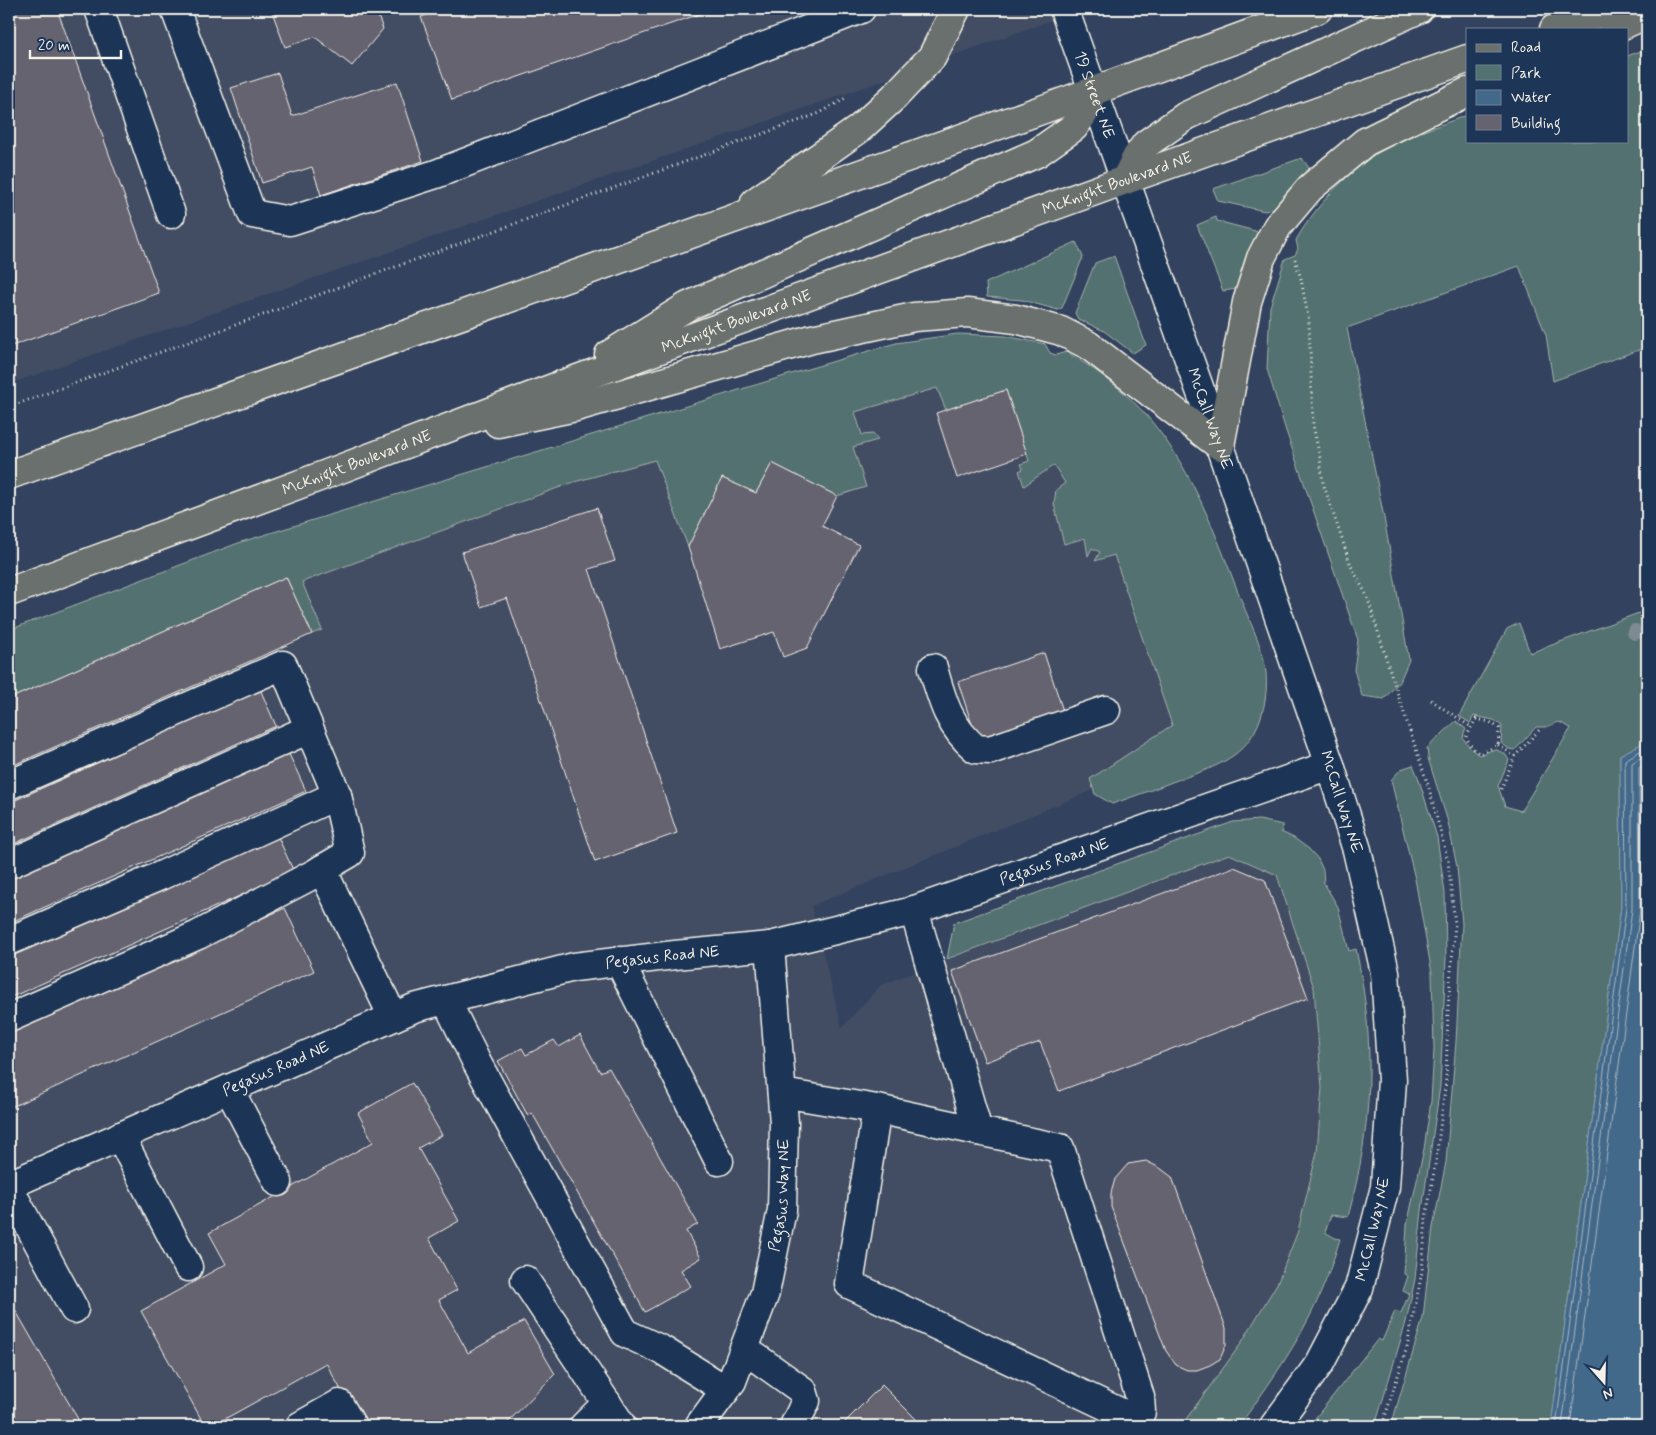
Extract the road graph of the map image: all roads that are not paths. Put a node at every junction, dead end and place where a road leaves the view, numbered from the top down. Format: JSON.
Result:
{"nodes":[{"id":1,"x":98,"y":9,"type":"edge"},
{"id":2,"x":175,"y":9,"type":"edge"},
{"id":3,"x":861,"y":9,"type":"edge"},
{"id":4,"x":956,"y":9,"type":"edge"},
{"id":5,"x":1064,"y":9,"type":"edge"},
{"id":6,"x":1318,"y":9,"type":"edge"},
{"id":7,"x":1419,"y":9,"type":"edge"},
{"id":8,"x":1611,"y":9,"type":"edge"},
{"id":9,"x":1647,"y":14,"type":"edge"},
{"id":10,"x":1557,"y":28,"type":"edge"},
{"id":11,"x":1616,"y":28,"type":"edge"},
{"id":12,"x":1466,"y":60,"type":"edge"},
{"id":13,"x":1094,"y":91,"type":"junction"},
{"id":14,"x":1466,"y":92,"type":"edge"},
{"id":15,"x":1125,"y":180,"type":"junction"},
{"id":16,"x":171,"y":214,"type":"dead end"},
{"id":17,"x":725,"y":222,"type":"junction"},
{"id":18,"x":561,"y":384,"type":"junction"},
{"id":19,"x":419,"y":439,"type":"junction"},
{"id":20,"x":1220,"y":446,"type":"junction"},
{"id":21,"x":9,"y":476,"type":"edge"},
{"id":22,"x":9,"y":592,"type":"edge"},
{"id":23,"x":933,"y":668,"type":"dead end"},
{"id":24,"x":1106,"y":710,"type":"dead end"},
{"id":25,"x":309,"y":729,"type":"junction"},
{"id":26,"x":1330,"y":765,"type":"junction"},
{"id":27,"x":9,"y":785,"type":"edge"},
{"id":28,"x":337,"y":795,"type":"junction"},
{"id":29,"x":9,"y":864,"type":"edge"},
{"id":30,"x":322,"y":869,"type":"junction"},
{"id":31,"x":914,"y":910,"type":"junction"},
{"id":32,"x":9,"y":941,"type":"edge"},
{"id":33,"x":770,"y":946,"type":"junction"},
{"id":34,"x":619,"y":962,"type":"junction"},
{"id":35,"x":446,"y":1000,"type":"junction"},
{"id":36,"x":393,"y":1017,"type":"junction"},
{"id":37,"x":9,"y":1018,"type":"edge"},
{"id":38,"x":229,"y":1089,"type":"junction"},
{"id":39,"x":782,"y":1093,"type":"junction"},
{"id":40,"x":877,"y":1109,"type":"junction"},
{"id":41,"x":978,"y":1131,"type":"junction"},
{"id":42,"x":120,"y":1136,"type":"junction"},
{"id":43,"x":719,"y":1161,"type":"dead end"},
{"id":44,"x":278,"y":1182,"type":"dead end"},
{"id":45,"x":9,"y":1187,"type":"edge"},
{"id":46,"x":188,"y":1267,"type":"dead end"},
{"id":47,"x":525,"y":1280,"type":"dead end"},
{"id":48,"x":74,"y":1309,"type":"dead end"},
{"id":49,"x":744,"y":1349,"type":"junction"},
{"id":50,"x":726,"y":1390,"type":"junction"},
{"id":51,"x":607,"y":1403,"type":"junction"},
{"id":52,"x":300,"y":1426,"type":"edge"},
{"id":53,"x":352,"y":1426,"type":"edge"},
{"id":54,"x":584,"y":1426,"type":"edge"},
{"id":55,"x":622,"y":1426,"type":"edge"},
{"id":56,"x":699,"y":1426,"type":"edge"},
{"id":57,"x":794,"y":1426,"type":"edge"},
{"id":58,"x":1274,"y":1426,"type":"edge"}],
"edges":[{"from":1,"to":16,"type":"street"},
{"from":2,"to":3,"type":"street"},
{"from":4,"to":17,"type":"main road"},
{"from":5,"to":13,"type":"street","name":"19 Street NE"},
{"from":6,"to":13,"type":"main road"},
{"from":7,"to":15,"type":"main road"},
{"from":8,"to":10,"type":"main road"},
{"from":9,"to":11,"type":"main road"},
{"from":12,"to":15,"type":"main road","name":"McKnight Boulevard NE"},
{"from":13,"to":15,"type":"street","name":"19 Street NE"},
{"from":13,"to":17,"type":"main road"},
{"from":13,"to":18,"type":"main road"},
{"from":14,"to":20,"type":"main road"},
{"from":15,"to":18,"type":"main road","name":"McKnight Boulevard NE"},
{"from":15,"to":20,"type":"street","name":"McCall Way NE"},
{"from":17,"to":21,"type":"main road"},
{"from":18,"to":19,"type":"main road","name":"McKnight Boulevard NE"},
{"from":19,"to":20,"type":"main road"},
{"from":19,"to":22,"type":"main road","name":"McKnight Boulevard NE"},
{"from":20,"to":26,"type":"street","name":"McCall Way NE"},
{"from":23,"to":24,"type":"street"},
{"from":25,"to":27,"type":"street"},
{"from":25,"to":28,"type":"street"},
{"from":25,"to":29,"type":"street"},
{"from":26,"to":31,"type":"street","name":"Pegasus Road NE"},
{"from":26,"to":58,"type":"street","name":"McCall Way NE"},
{"from":28,"to":30,"type":"street"},
{"from":28,"to":32,"type":"street"},
{"from":30,"to":36,"type":"street"},
{"from":30,"to":37,"type":"street"},
{"from":31,"to":33,"type":"street","name":"Pegasus Road NE"},
{"from":31,"to":41,"type":"street"},
{"from":33,"to":34,"type":"street","name":"Pegasus Road NE"},
{"from":33,"to":39,"type":"street","name":"Pegasus Way NE"},
{"from":34,"to":35,"type":"street","name":"Pegasus Road NE"},
{"from":34,"to":43,"type":"street"},
{"from":35,"to":36,"type":"street","name":"Pegasus Road NE"},
{"from":35,"to":50,"type":"street"},
{"from":36,"to":38,"type":"street","name":"Pegasus Road NE"},
{"from":38,"to":42,"type":"street","name":"Pegasus Road NE"},
{"from":38,"to":44,"type":"street"},
{"from":39,"to":40,"type":"street"},
{"from":39,"to":49,"type":"street","name":"Pegasus Way NE"},
{"from":40,"to":41,"type":"street"},
{"from":40,"to":41,"type":"street"},
{"from":42,"to":45,"type":"street","name":"Pegasus Road NE"},
{"from":42,"to":46,"type":"street"},
{"from":45,"to":48,"type":"street"},
{"from":47,"to":51,"type":"street"},
{"from":49,"to":50,"type":"street","name":"Pegasus Way NE"},
{"from":49,"to":57,"type":"street"},
{"from":50,"to":56,"type":"street","name":"Pegasus Way NE"},
{"from":51,"to":54,"type":"street"},
{"from":51,"to":55,"type":"street"},
{"from":52,"to":53,"type":"street"}]}
